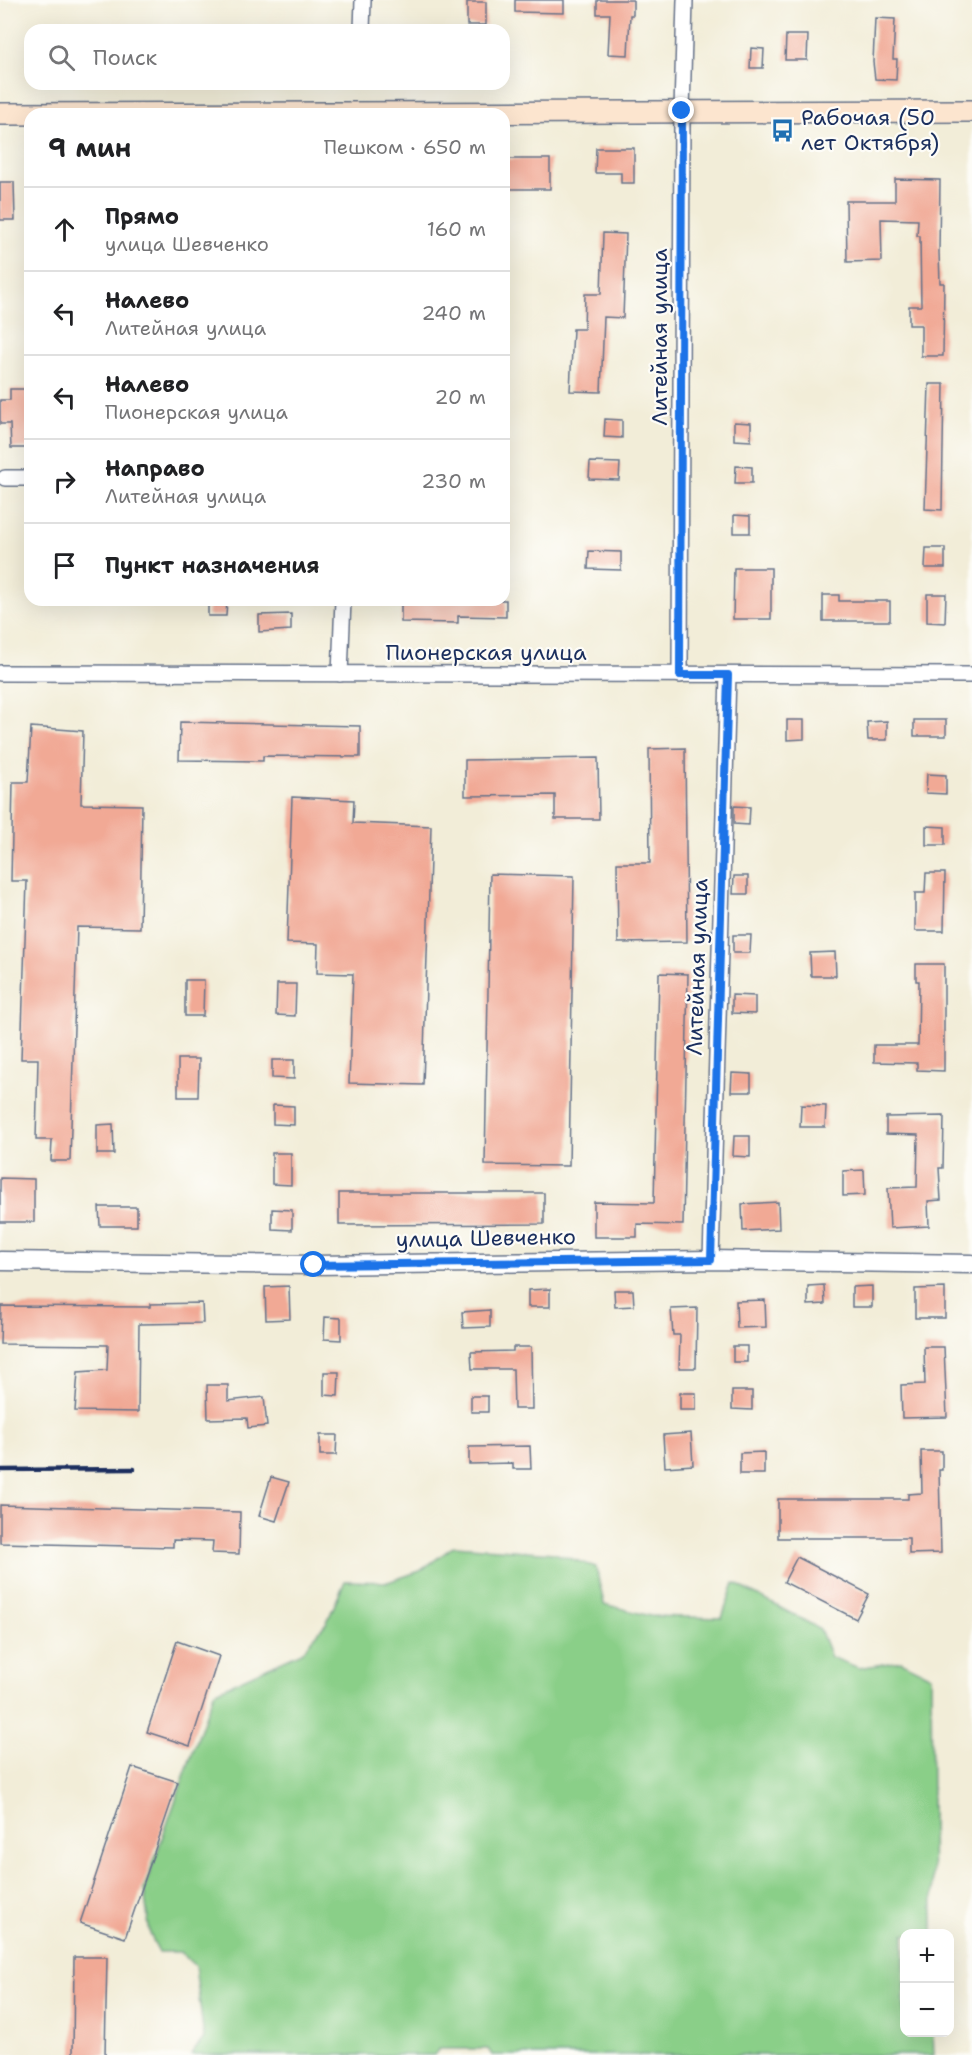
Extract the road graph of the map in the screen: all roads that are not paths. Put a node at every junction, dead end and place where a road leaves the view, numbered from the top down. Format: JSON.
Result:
{"nodes":[{"id":1,"x":363,"y":0,"type":"edge"},
{"id":2,"x":685,"y":0,"type":"edge"},
{"id":3,"x":362,"y":24,"type":"edge"},
{"id":4,"x":682,"y":111,"type":"junction"},
{"id":5,"x":972,"y":111,"type":"edge"},
{"id":6,"x":510,"y":112,"type":"edge"},
{"id":7,"x":0,"y":114,"type":"edge"},
{"id":8,"x":24,"y":114,"type":"edge"},
{"id":9,"x":5,"y":478,"type":"dead end"},
{"id":10,"x":24,"y":478,"type":"edge"},
{"id":11,"x":343,"y":606,"type":"edge"},
{"id":12,"x":0,"y":673,"type":"edge"},
{"id":13,"x":340,"y":674,"type":"junction"},
{"id":14,"x":680,"y":675,"type":"junction"},
{"id":15,"x":728,"y":675,"type":"junction"},
{"id":16,"x":972,"y":675,"type":"edge"},
{"id":17,"x":711,"y":1260,"type":"junction"},
{"id":18,"x":0,"y":1261,"type":"edge"},
{"id":19,"x":972,"y":1264,"type":"edge"}],
"edges":[{"from":1,"to":3,"type":"street"},
{"from":2,"to":4,"type":"street","name":"Литейная улица"},
{"from":4,"to":5,"type":"main road"},
{"from":4,"to":6,"type":"main road"},
{"from":4,"to":14,"type":"street","name":"Литейная улица"},
{"from":7,"to":8,"type":"main road"},
{"from":9,"to":10,"type":"street"},
{"from":11,"to":13,"type":"street"},
{"from":12,"to":13,"type":"street","name":"Пионерская улица"},
{"from":13,"to":14,"type":"street","name":"Пионерская улица"},
{"from":14,"to":15,"type":"street","name":"Пионерская улица"},
{"from":15,"to":16,"type":"street","name":"Пионерская улица"},
{"from":15,"to":17,"type":"street","name":"Литейная улица"},
{"from":17,"to":18,"type":"street","name":"улица Шевченко"},
{"from":17,"to":19,"type":"street","name":"улица Шевченко"}]}
